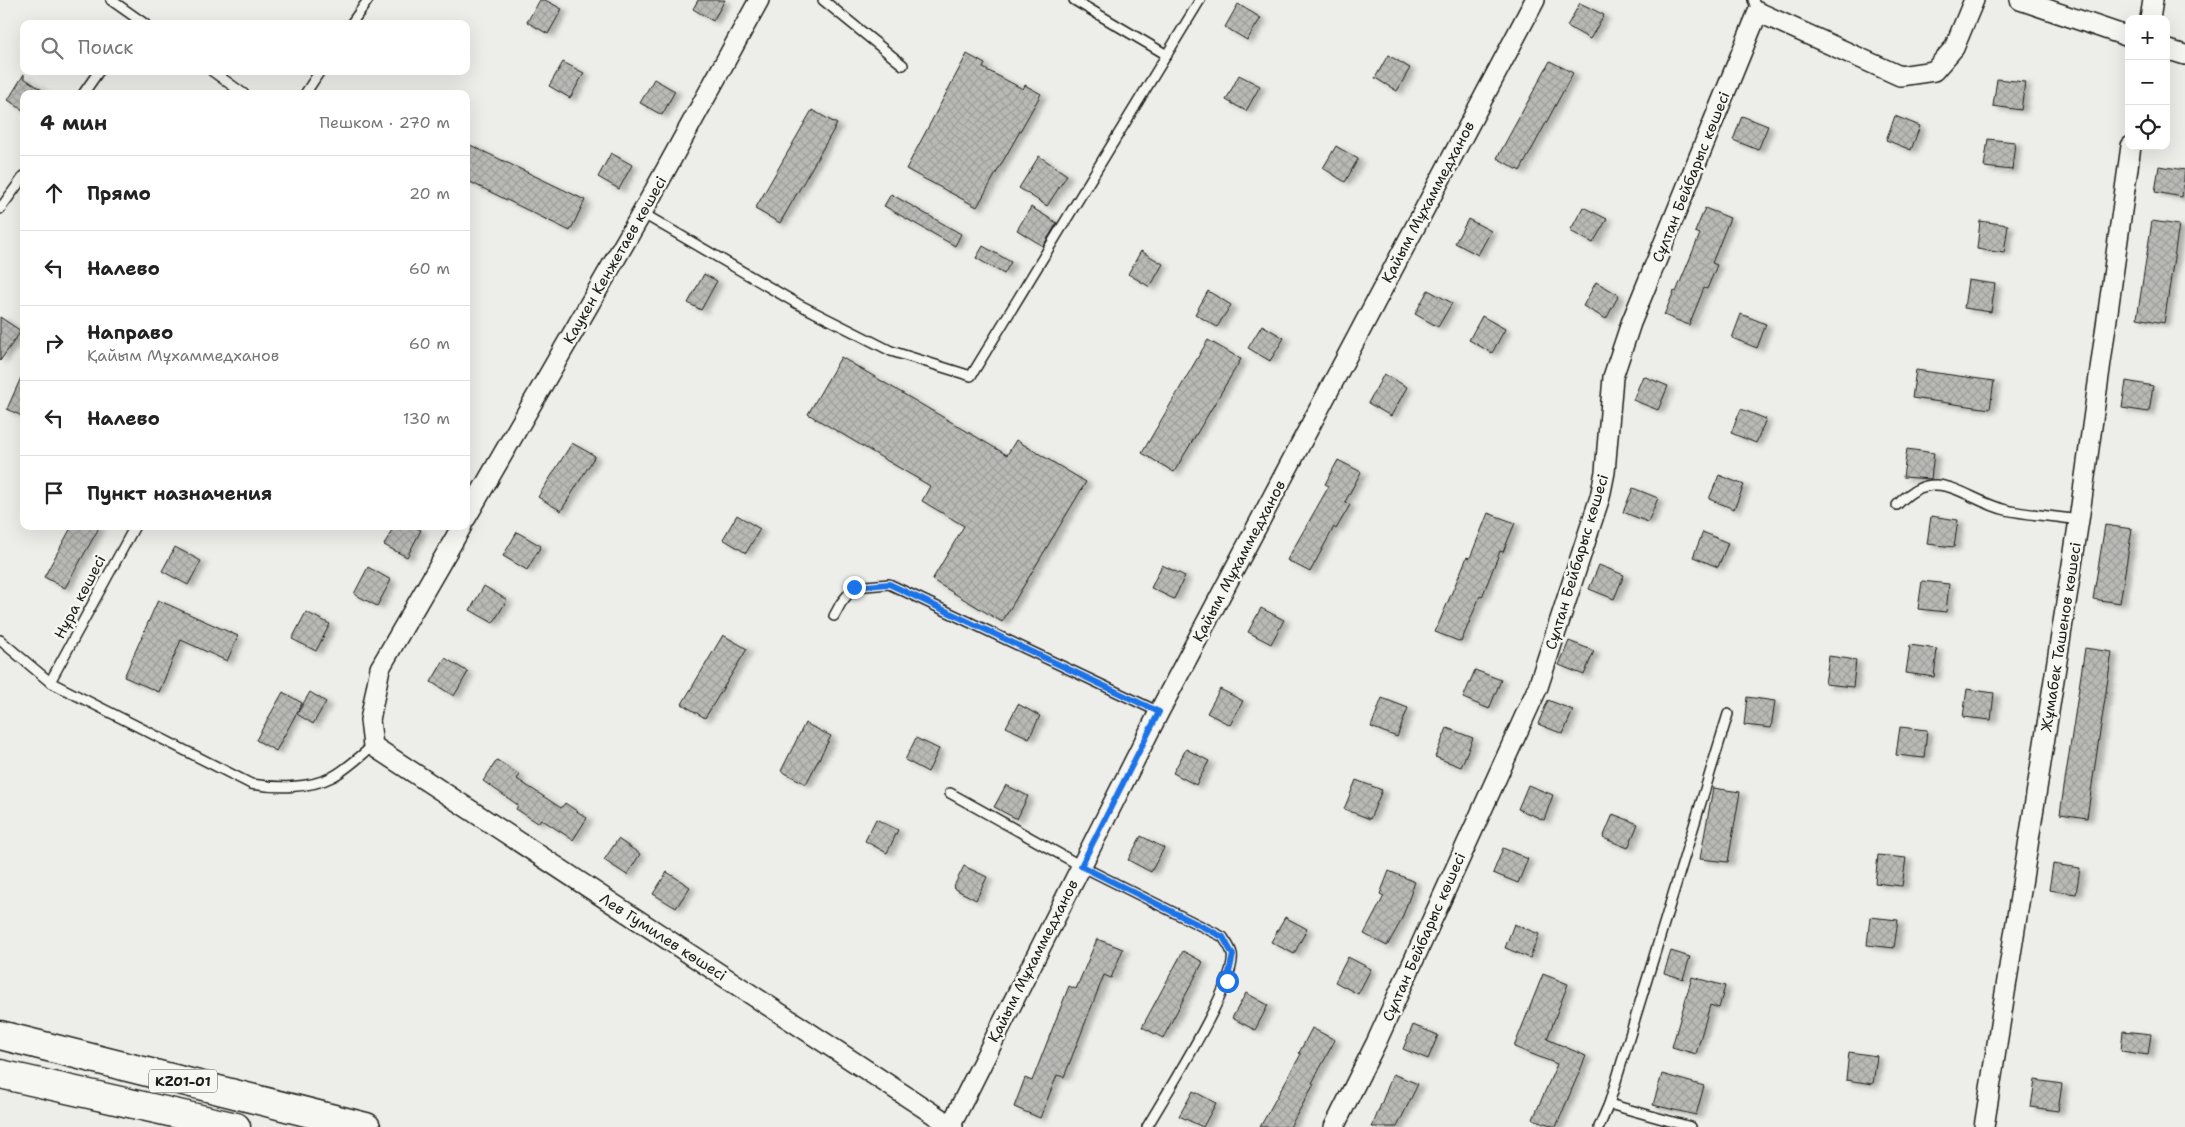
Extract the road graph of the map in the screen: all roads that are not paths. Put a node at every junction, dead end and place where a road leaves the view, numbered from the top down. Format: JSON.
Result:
{"nodes":[{"id":1,"x":111,"y":0,"type":"edge"},
{"id":2,"x":368,"y":0,"type":"edge"},
{"id":3,"x":759,"y":0,"type":"edge"},
{"id":4,"x":823,"y":0,"type":"edge"},
{"id":5,"x":1074,"y":0,"type":"edge"},
{"id":6,"x":1200,"y":0,"type":"edge"},
{"id":7,"x":1535,"y":0,"type":"edge"},
{"id":8,"x":1974,"y":0,"type":"edge"},
{"id":9,"x":2020,"y":0,"type":"edge"},
{"id":10,"x":2153,"y":0,"type":"edge"},
{"id":11,"x":1756,"y":6,"type":"edge"},
{"id":12,"x":2151,"y":15,"type":"edge"},
{"id":13,"x":133,"y":20,"type":"edge"},
{"id":14,"x":355,"y":20,"type":"edge"},
{"id":15,"x":2125,"y":36,"type":"edge"},
{"id":16,"x":2170,"y":50,"type":"edge"},
{"id":17,"x":2185,"y":55,"type":"edge"},
{"id":18,"x":1167,"y":56,"type":"junction"},
{"id":19,"x":903,"y":65,"type":"dead end"},
{"id":20,"x":96,"y":75,"type":"edge"},
{"id":21,"x":218,"y":75,"type":"edge"},
{"id":22,"x":317,"y":75,"type":"edge"},
{"id":23,"x":85,"y":90,"type":"edge"},
{"id":24,"x":238,"y":90,"type":"edge"},
{"id":25,"x":308,"y":90,"type":"edge"},
{"id":26,"x":2130,"y":150,"type":"edge"},
{"id":27,"x":20,"y":182,"type":"edge"},
{"id":28,"x":0,"y":209,"type":"edge"},
{"id":29,"x":642,"y":213,"type":"junction"},
{"id":30,"x":1897,"y":505,"type":"dead end"},
{"id":31,"x":470,"y":511,"type":"edge"},
{"id":32,"x":2079,"y":520,"type":"junction"},
{"id":33,"x":133,"y":530,"type":"edge"},
{"id":34,"x":460,"y":530,"type":"edge"},
{"id":35,"x":834,"y":616,"type":"dead end"},
{"id":36,"x":0,"y":640,"type":"edge"},
{"id":37,"x":50,"y":682,"type":"junction"},
{"id":38,"x":1159,"y":712,"type":"junction"},
{"id":39,"x":1728,"y":714,"type":"dead end"},
{"id":40,"x":373,"y":746,"type":"junction"},
{"id":41,"x":950,"y":793,"type":"dead end"},
{"id":42,"x":1081,"y":866,"type":"junction"},
{"id":43,"x":0,"y":1035,"type":"edge"},
{"id":44,"x":0,"y":1074,"type":"edge"},
{"id":45,"x":1609,"y":1104,"type":"junction"},
{"id":46,"x":952,"y":1126,"type":"edge"},
{"id":47,"x":236,"y":1127,"type":"edge"},
{"id":48,"x":366,"y":1127,"type":"edge"},
{"id":49,"x":1147,"y":1127,"type":"edge"},
{"id":50,"x":1334,"y":1127,"type":"edge"},
{"id":51,"x":1599,"y":1127,"type":"edge"},
{"id":52,"x":1691,"y":1127,"type":"edge"},
{"id":53,"x":1984,"y":1127,"type":"edge"}],
"edges":[{"from":1,"to":13,"type":"lane"},
{"from":2,"to":14,"type":"lane"},
{"from":3,"to":29,"type":"street","name":"Каукен Кенжетаев көшесі"},
{"from":4,"to":19,"type":"lane"},
{"from":5,"to":18,"type":"lane"},
{"from":6,"to":18,"type":"lane"},
{"from":7,"to":38,"type":"street","name":"Қайым Мұхаммедханов"},
{"from":8,"to":11,"type":"street","name":"Сұлтан Бейбарыс көшесі"},
{"from":9,"to":15,"type":"street"},
{"from":10,"to":12,"type":"street"},
{"from":11,"to":50,"type":"street","name":"Сұлтан Бейбарыс көшесі"},
{"from":16,"to":17,"type":"street"},
{"from":18,"to":29,"type":"lane"},
{"from":20,"to":23,"type":"lane"},
{"from":21,"to":24,"type":"lane"},
{"from":22,"to":25,"type":"lane"},
{"from":26,"to":32,"type":"street","name":"Жұмабек Ташенов көшесі"},
{"from":27,"to":28,"type":"lane"},
{"from":29,"to":31,"type":"street","name":"Каукен Кенжетаев көшесі"},
{"from":30,"to":32,"type":"lane"},
{"from":32,"to":53,"type":"street","name":"Жұмабек Ташенов көшесі"},
{"from":33,"to":37,"type":"lane","name":"Нұра көшесі"},
{"from":34,"to":40,"type":"street"},
{"from":35,"to":38,"type":"lane"},
{"from":36,"to":37,"type":"lane"},
{"from":37,"to":40,"type":"lane"},
{"from":38,"to":42,"type":"street","name":"Қайым Мұхаммедханов"},
{"from":39,"to":45,"type":"lane"},
{"from":40,"to":46,"type":"street","name":"Лев Гумилев көшесі"},
{"from":41,"to":42,"type":"lane"},
{"from":42,"to":46,"type":"street","name":"Қайым Мұхаммедханов"},
{"from":42,"to":49,"type":"lane"},
{"from":43,"to":48,"type":"highway","number":"KZ01-01"},
{"from":44,"to":47,"type":"highway","number":"KZ01-01"},
{"from":45,"to":51,"type":"lane"},
{"from":45,"to":52,"type":"lane"}]}
